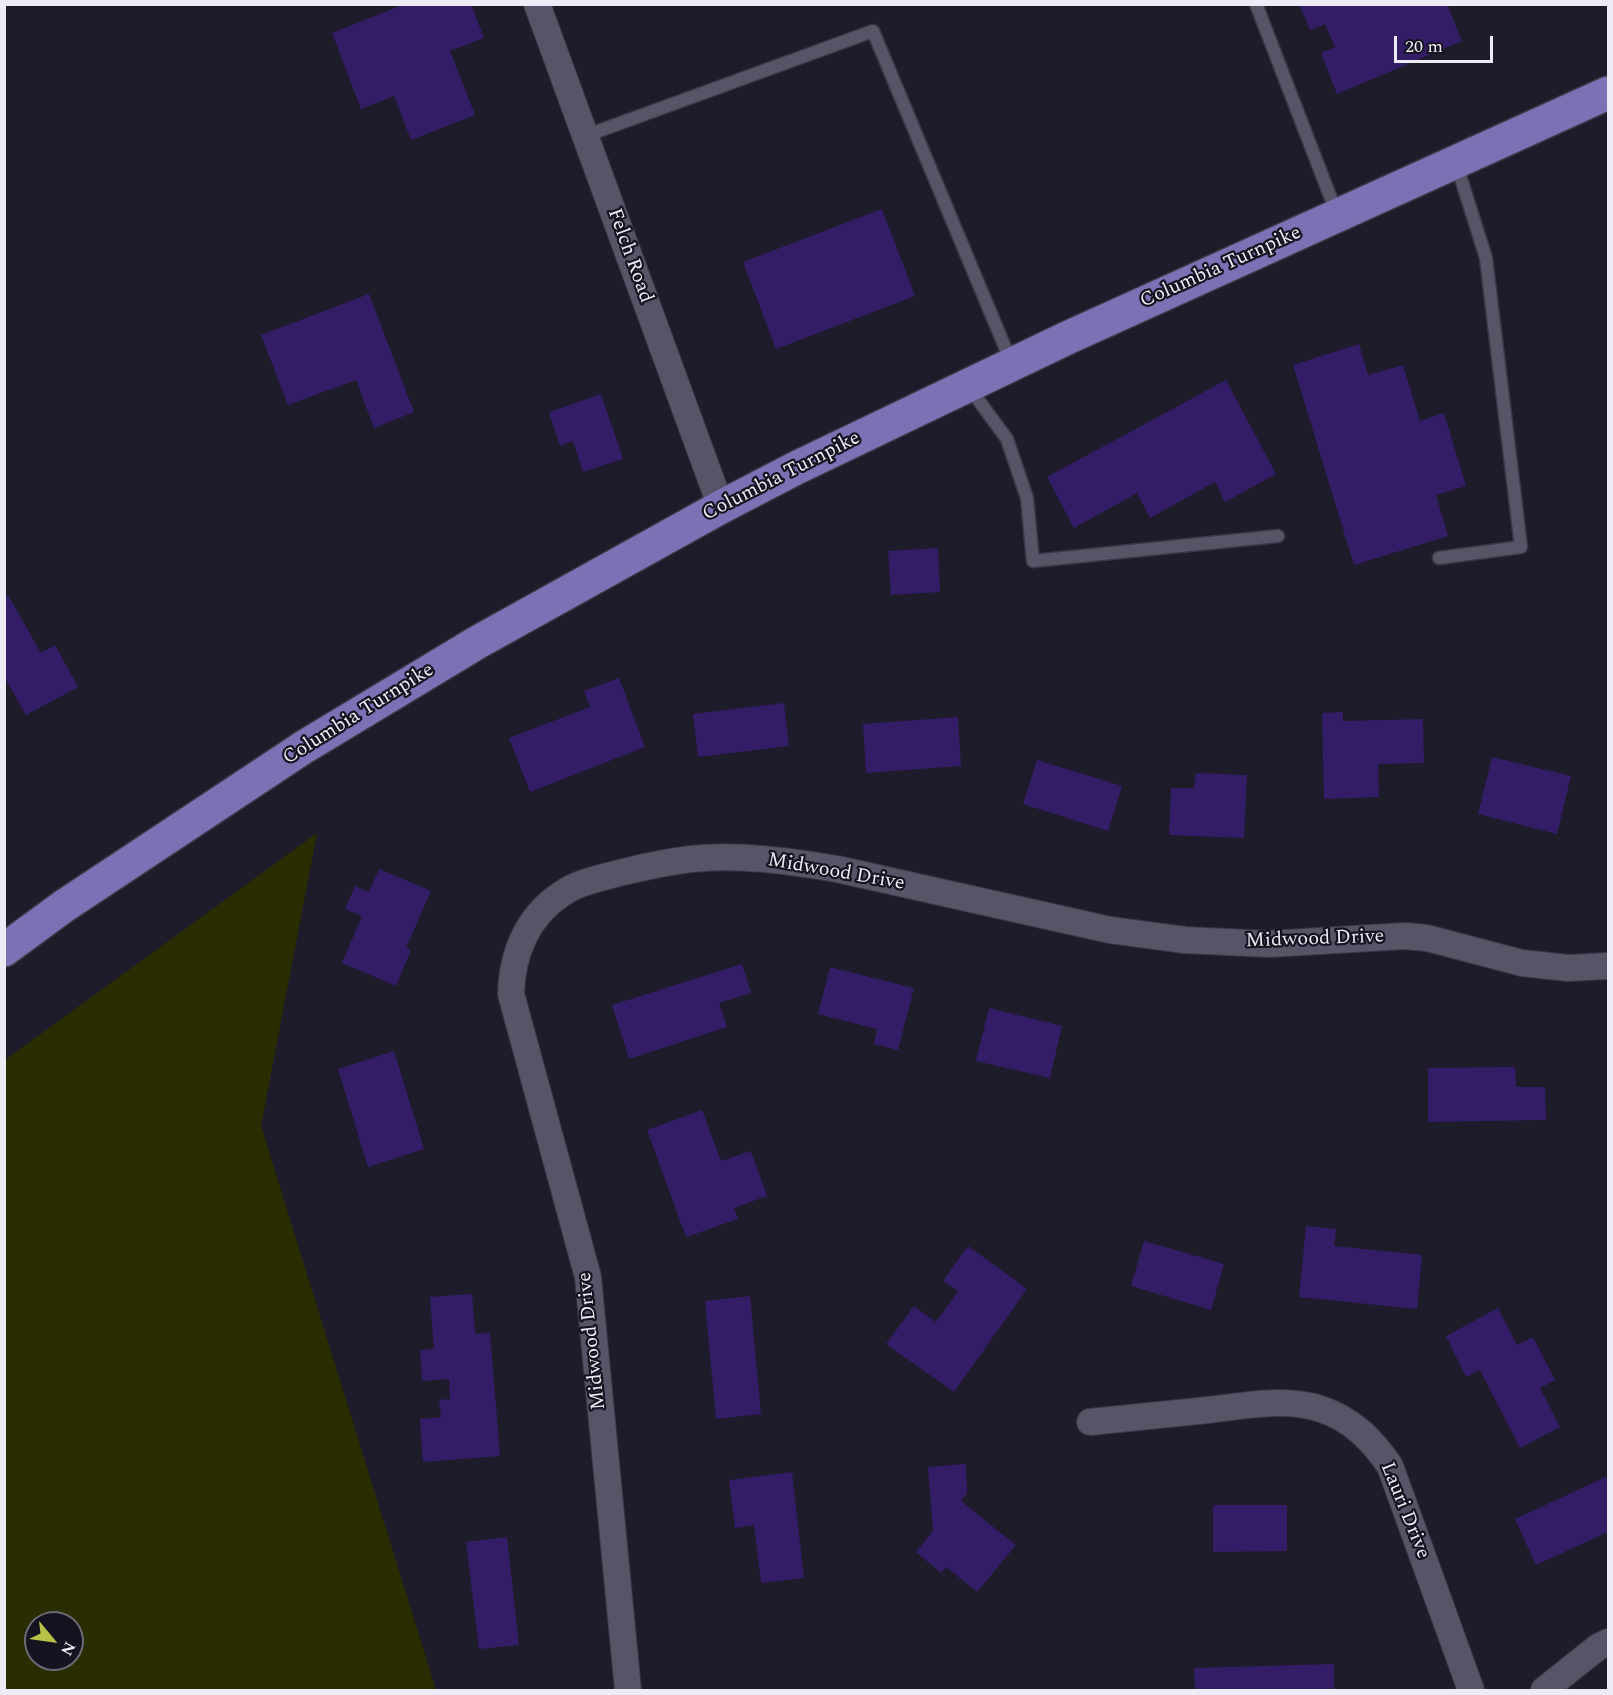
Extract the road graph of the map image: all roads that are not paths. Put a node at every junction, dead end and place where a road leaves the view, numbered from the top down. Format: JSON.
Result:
{"nodes":[{"id":1,"x":537,"y":4,"type":"edge"},
{"id":2,"x":1256,"y":4,"type":"edge"},
{"id":3,"x":1608,"y":93,"type":"edge"},
{"id":4,"x":585,"y":136,"type":"junction"},
{"id":5,"x":1456,"y":162,"type":"junction"},
{"id":6,"x":1338,"y":215,"type":"junction"},
{"id":7,"x":1012,"y":364,"type":"junction"},
{"id":8,"x":968,"y":385,"type":"junction"},
{"id":9,"x":721,"y":507,"type":"junction"},
{"id":10,"x":1278,"y":536,"type":"dead end"},
{"id":11,"x":1439,"y":558,"type":"dead end"},
{"id":12,"x":4,"y":950,"type":"edge"},
{"id":13,"x":1608,"y":966,"type":"edge"},
{"id":14,"x":1090,"y":1422,"type":"dead end"},
{"id":15,"x":1608,"y":1642,"type":"edge"},
{"id":16,"x":628,"y":1690,"type":"edge"},
{"id":17,"x":1471,"y":1690,"type":"edge"},
{"id":18,"x":1544,"y":1690,"type":"edge"}],
"edges":[{"from":1,"to":4,"type":"street","name":"Felch Road"},
{"from":2,"to":6,"type":"lane"},
{"from":3,"to":5,"type":"main road","name":"Columbia Turnpike"},
{"from":4,"to":7,"type":"lane"},
{"from":4,"to":9,"type":"street","name":"Felch Road"},
{"from":5,"to":6,"type":"main road","name":"Columbia Turnpike"},
{"from":5,"to":11,"type":"lane"},
{"from":6,"to":7,"type":"main road","name":"Columbia Turnpike"},
{"from":7,"to":8,"type":"main road","name":"Columbia Turnpike"},
{"from":8,"to":9,"type":"main road","name":"Columbia Turnpike"},
{"from":8,"to":10,"type":"lane"},
{"from":9,"to":12,"type":"main road","name":"Columbia Turnpike"},
{"from":13,"to":16,"type":"street","name":"Midwood Drive"},
{"from":14,"to":17,"type":"street","name":"Lauri Drive"},
{"from":15,"to":18,"type":"street"}]}
